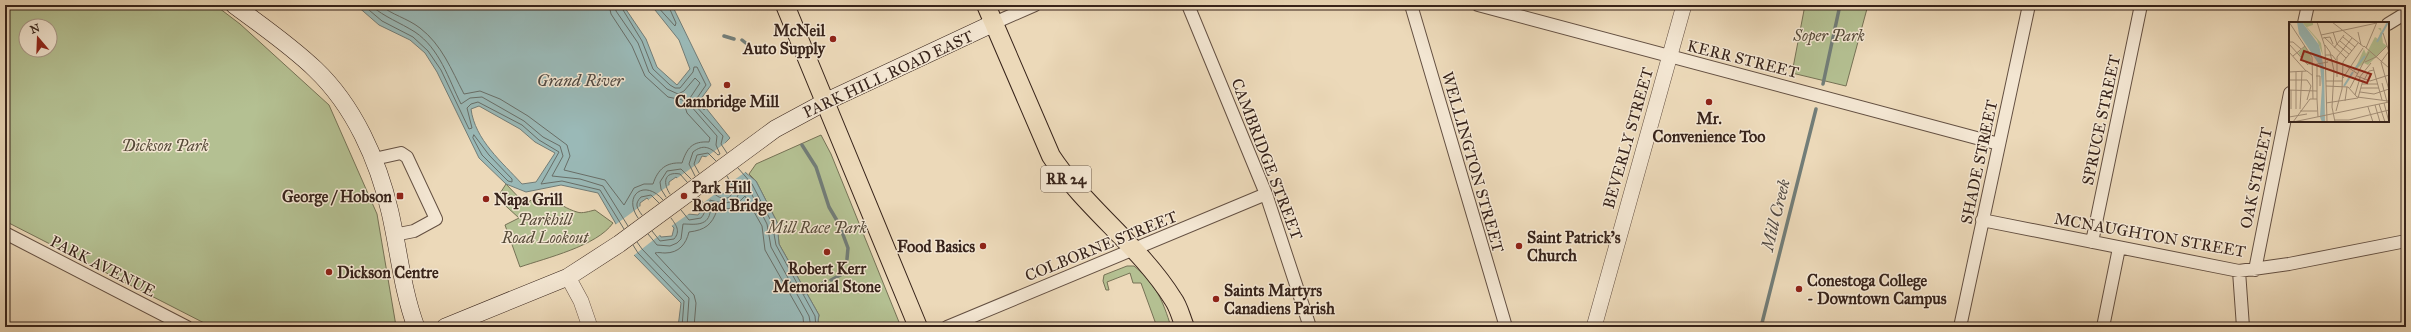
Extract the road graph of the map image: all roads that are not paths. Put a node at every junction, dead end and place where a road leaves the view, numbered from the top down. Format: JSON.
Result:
{"nodes":[{"id":1,"x":234,"y":5,"type":"edge"},
{"id":2,"x":785,"y":5,"type":"edge"},
{"id":3,"x":986,"y":5,"type":"edge"},
{"id":4,"x":1035,"y":5,"type":"edge"},
{"id":5,"x":1188,"y":5,"type":"edge"},
{"id":6,"x":1411,"y":5,"type":"edge"},
{"id":7,"x":1478,"y":5,"type":"edge"},
{"id":8,"x":1684,"y":5,"type":"edge"},
{"id":9,"x":2029,"y":5,"type":"edge"},
{"id":10,"x":2141,"y":5,"type":"edge"},
{"id":11,"x":2308,"y":5,"type":"edge"},
{"id":12,"x":2406,"y":13,"type":"edge"},
{"id":13,"x":2304,"y":22,"type":"edge"},
{"id":14,"x":2389,"y":23,"type":"edge"},
{"id":15,"x":994,"y":24,"type":"junction"},
{"id":16,"x":1670,"y":56,"type":"junction"},
{"id":17,"x":2289,"y":98,"type":"edge"},
{"id":18,"x":825,"y":102,"type":"junction"},
{"id":19,"x":1999,"y":144,"type":"junction"},
{"id":20,"x":374,"y":158,"type":"junction"},
{"id":21,"x":1266,"y":194,"type":"junction"},
{"id":22,"x":1982,"y":220,"type":"junction"},
{"id":23,"x":5,"y":233,"type":"edge"},
{"id":24,"x":394,"y":235,"type":"junction"},
{"id":25,"x":2406,"y":241,"type":"edge"},
{"id":26,"x":2092,"y":242,"type":"junction"},
{"id":27,"x":2119,"y":248,"type":"junction"},
{"id":28,"x":1134,"y":250,"type":"junction"},
{"id":29,"x":2255,"y":270,"type":"junction"},
{"id":30,"x":2239,"y":271,"type":"junction"},
{"id":31,"x":568,"y":277,"type":"junction"},
{"id":32,"x":187,"y":327,"type":"edge"},
{"id":33,"x":416,"y":327,"type":"edge"},
{"id":34,"x":445,"y":327,"type":"edge"},
{"id":35,"x":590,"y":327,"type":"edge"},
{"id":36,"x":918,"y":327,"type":"edge"},
{"id":37,"x":947,"y":327,"type":"edge"},
{"id":38,"x":1185,"y":327,"type":"edge"},
{"id":39,"x":1310,"y":327,"type":"edge"},
{"id":40,"x":1506,"y":327,"type":"edge"},
{"id":41,"x":1594,"y":327,"type":"edge"},
{"id":42,"x":1960,"y":327,"type":"edge"},
{"id":43,"x":2103,"y":327,"type":"edge"},
{"id":44,"x":2243,"y":327,"type":"edge"}],
"edges":[{"from":1,"to":20,"type":"main road"},
{"from":2,"to":18,"type":"main road"},
{"from":3,"to":15,"type":"main road","number":"RR 24"},
{"from":4,"to":15,"type":"street","name":"PARK HILL ROAD EAST"},
{"from":5,"to":21,"type":"street","name":"CAMBRIDGE STREET"},
{"from":6,"to":40,"type":"street","name":"WELLINGTON STREET"},
{"from":7,"to":16,"type":"street","name":"KERR STREET"},
{"from":8,"to":16,"type":"street","name":"BEVERLY STREET"},
{"from":9,"to":19,"type":"street","name":"SHADE STREET"},
{"from":10,"to":26,"type":"street","name":"SPRUCE STREET"},
{"from":11,"to":13,"type":"street"},
{"from":12,"to":14,"type":"street"},
{"from":15,"to":18,"type":"main road","name":"PARK HILL ROAD EAST"},
{"from":15,"to":28,"type":"main road","number":"RR 24"},
{"from":16,"to":19,"type":"street","name":"KERR STREET"},
{"from":16,"to":41,"type":"street","name":"BEVERLY STREET"},
{"from":17,"to":29,"type":"street","name":"OAK STREET"},
{"from":18,"to":31,"type":"main road","name":"PARK HILL ROAD EAST"},
{"from":18,"to":36,"type":"main road"},
{"from":19,"to":22,"type":"street","name":"SHADE STREET"},
{"from":20,"to":24,"type":"main road"},
{"from":20,"to":24,"type":"street"},
{"from":21,"to":28,"type":"street","name":"COLBORNE STREET"},
{"from":21,"to":39,"type":"street","name":"CAMBRIDGE STREET"},
{"from":22,"to":26,"type":"street","name":"MCNAUGHTON STREET"},
{"from":22,"to":42,"type":"street","name":"SHADE STREET"},
{"from":23,"to":32,"type":"street","name":"PARK AVENUE"},
{"from":24,"to":33,"type":"main road"},
{"from":25,"to":29,"type":"street","name":"MCNAUGHTON STREET"},
{"from":26,"to":27,"type":"street","name":"MCNAUGHTON STREET"},
{"from":27,"to":30,"type":"street","name":"MCNAUGHTON STREET"},
{"from":27,"to":43,"type":"street"},
{"from":28,"to":37,"type":"street","name":"COLBORNE STREET"},
{"from":28,"to":38,"type":"main road","number":"RR 24"},
{"from":29,"to":30,"type":"street","name":"MCNAUGHTON STREET"},
{"from":30,"to":44,"type":"street"},
{"from":31,"to":34,"type":"main road","name":"PARK HILL ROAD EAST"},
{"from":31,"to":35,"type":"street"}]}
